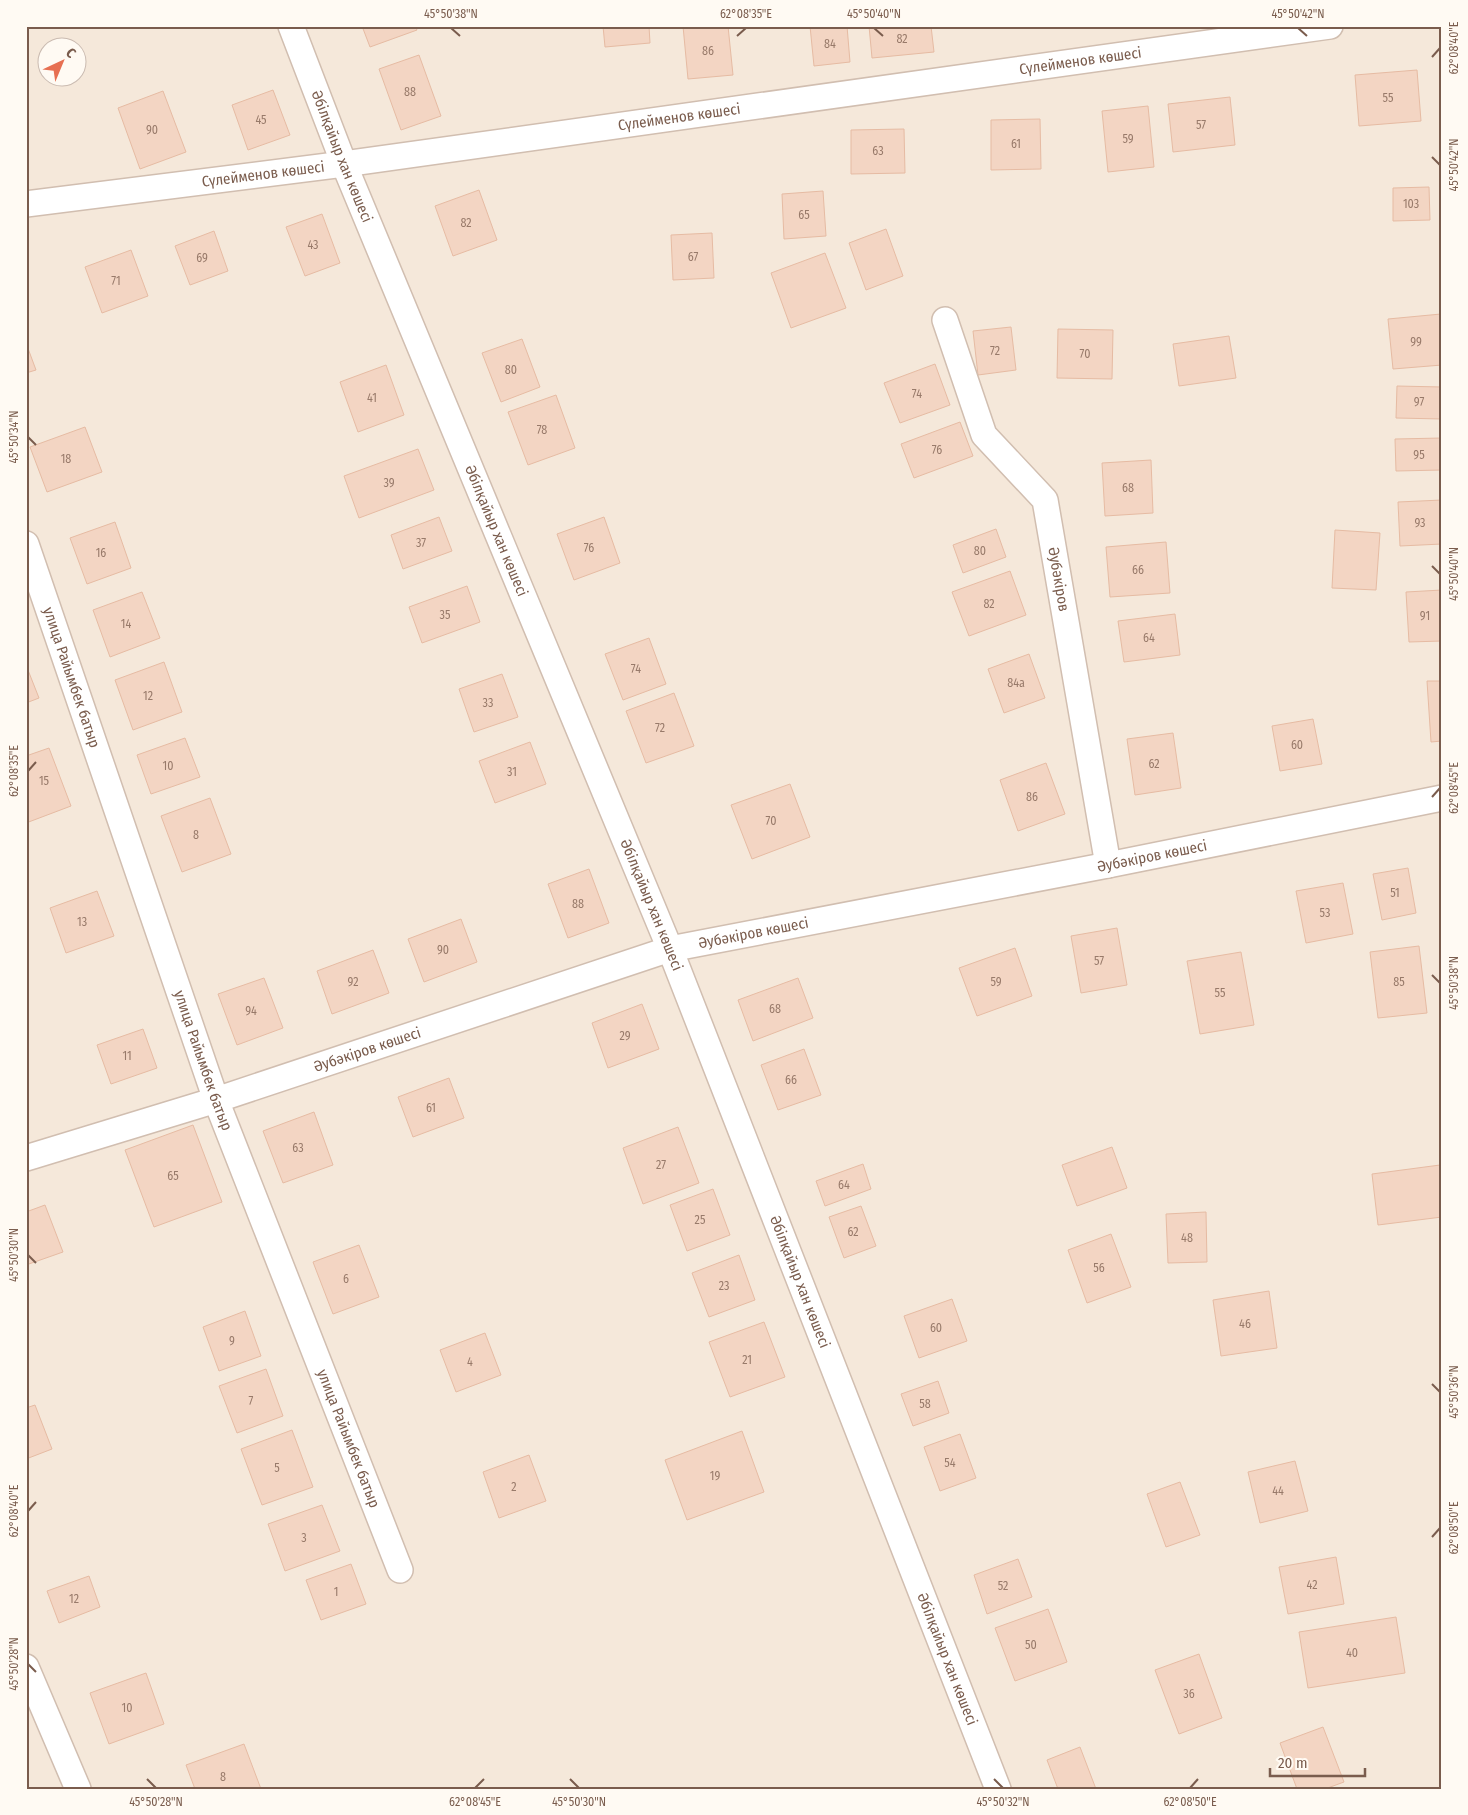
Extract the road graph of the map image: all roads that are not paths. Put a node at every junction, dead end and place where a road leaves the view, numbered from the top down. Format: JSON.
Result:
{"nodes":[{"id":1,"x":291,"y":26,"type":"edge"},
{"id":2,"x":1330,"y":26,"type":"edge"},
{"id":3,"x":344,"y":164,"type":"junction"},
{"id":4,"x":26,"y":204,"type":"edge"},
{"id":5,"x":945,"y":320,"type":"dead end"},
{"id":6,"x":26,"y":544,"type":"edge"},
{"id":7,"x":1442,"y":798,"type":"edge"},
{"id":8,"x":1108,"y":865,"type":"junction"},
{"id":9,"x":670,"y":949,"type":"junction"},
{"id":10,"x":216,"y":1100,"type":"junction"},
{"id":11,"x":26,"y":1158,"type":"edge"},
{"id":12,"x":400,"y":1570,"type":"dead end"},
{"id":13,"x":26,"y":1667,"type":"edge"},
{"id":14,"x":78,"y":1789,"type":"edge"},
{"id":15,"x":998,"y":1789,"type":"edge"}],
"edges":[{"from":1,"to":3,"type":"street","name":"Әбілқайыр хан көшесі"},
{"from":2,"to":3,"type":"street","name":"Сүлейменов көшесі"},
{"from":3,"to":4,"type":"street","name":"Сүлейменов көшесі"},
{"from":3,"to":9,"type":"street","name":"Әбілқайыр хан көшесі"},
{"from":5,"to":8,"type":"street","name":"Әубәкіров"},
{"from":6,"to":10,"type":"street","name":"улица Райымбек батыр"},
{"from":7,"to":8,"type":"street","name":"Әубәкіров көшесі"},
{"from":8,"to":9,"type":"street","name":"Әубәкіров көшесі"},
{"from":9,"to":10,"type":"street","name":"Әубәкіров көшесі"},
{"from":9,"to":15,"type":"street","name":"Әбілқайыр хан көшесі"},
{"from":10,"to":11,"type":"street","name":"Әубәкіров көшесі"},
{"from":10,"to":12,"type":"street","name":"улица Райымбек батыр"},
{"from":13,"to":14,"type":"street"}]}
